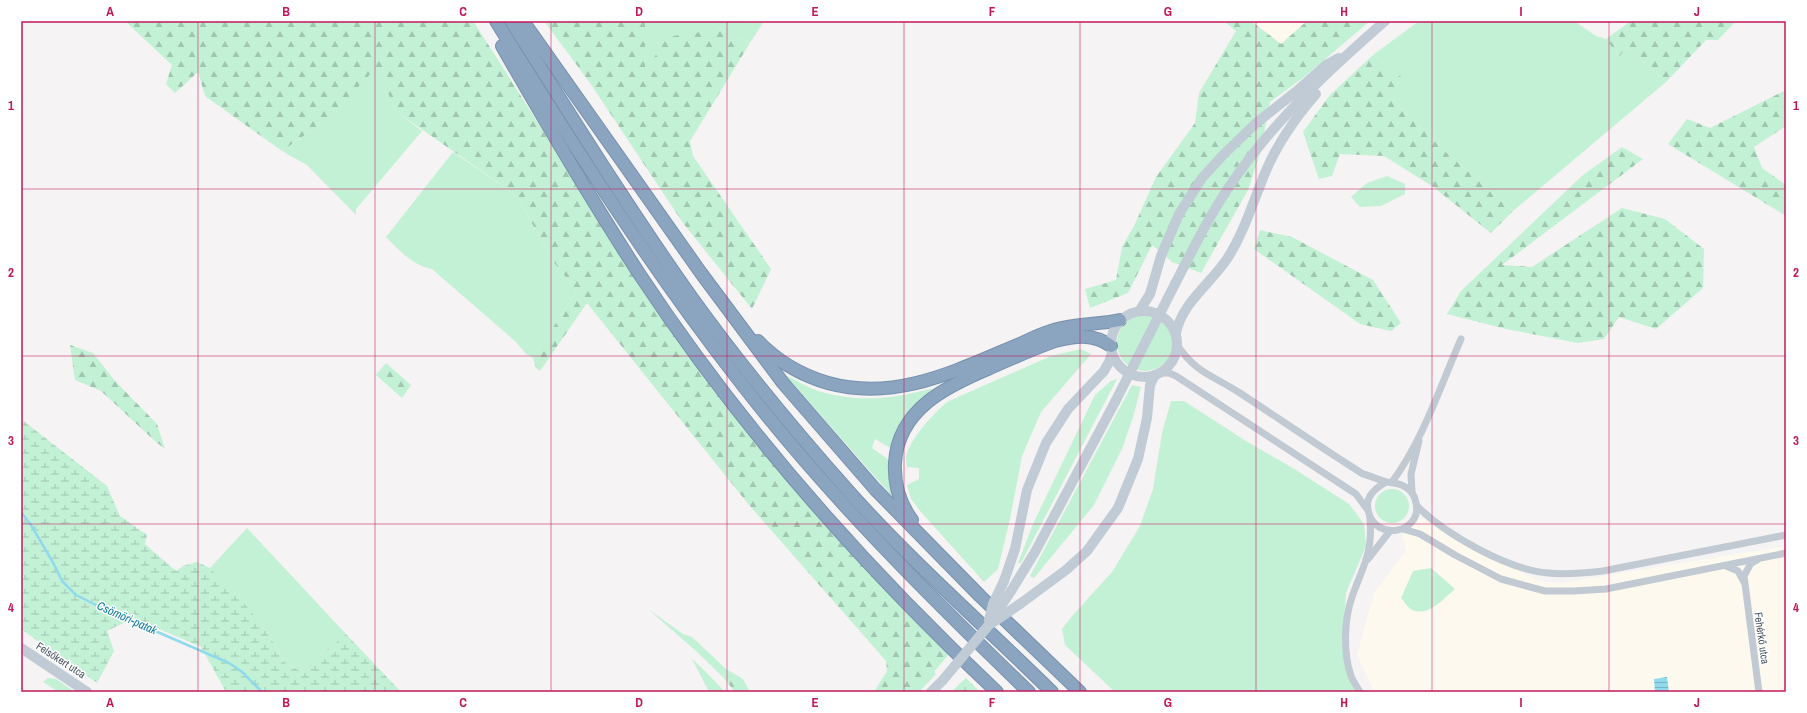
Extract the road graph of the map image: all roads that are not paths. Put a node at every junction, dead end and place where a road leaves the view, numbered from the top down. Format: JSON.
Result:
{"nodes":[{"id":1,"x":491,"y":21,"type":"edge"},
{"id":2,"x":496,"y":21,"type":"edge"},
{"id":3,"x":511,"y":21,"type":"edge"},
{"id":4,"x":523,"y":21,"type":"edge"},
{"id":5,"x":1385,"y":21,"type":"edge"},
{"id":6,"x":1348,"y":54,"type":"junction"},
{"id":7,"x":1140,"y":310,"type":"junction"},
{"id":8,"x":1120,"y":320,"type":"junction"},
{"id":9,"x":737,"y":322,"type":"junction"},
{"id":10,"x":1176,"y":333,"type":"junction"},
{"id":11,"x":1461,"y":339,"type":"dead end"},
{"id":12,"x":1178,"y":346,"type":"junction"},
{"id":13,"x":1111,"y":350,"type":"junction"},
{"id":14,"x":1158,"y":374,"type":"junction"},
{"id":15,"x":1421,"y":431,"type":"junction"},
{"id":16,"x":1389,"y":482,"type":"junction"},
{"id":17,"x":1412,"y":492,"type":"junction"},
{"id":18,"x":1417,"y":506,"type":"junction"},
{"id":19,"x":1367,"y":509,"type":"junction"},
{"id":20,"x":1370,"y":518,"type":"junction"},
{"id":21,"x":1403,"y":529,"type":"junction"},
{"id":22,"x":1390,"y":531,"type":"junction"},
{"id":23,"x":1786,"y":535,"type":"edge"},
{"id":24,"x":923,"y":539,"type":"junction"},
{"id":25,"x":1786,"y":553,"type":"edge"},
{"id":26,"x":1759,"y":558,"type":"junction"},
{"id":27,"x":1368,"y":559,"type":"junction"},
{"id":28,"x":1724,"y":565,"type":"junction"},
{"id":29,"x":1745,"y":586,"type":"junction"},
{"id":30,"x":988,"y":626,"type":"junction"},
{"id":31,"x":21,"y":648,"type":"edge"},
{"id":32,"x":87,"y":692,"type":"edge"},
{"id":33,"x":931,"y":692,"type":"edge"},
{"id":34,"x":997,"y":692,"type":"edge"},
{"id":35,"x":1029,"y":692,"type":"edge"},
{"id":36,"x":1052,"y":692,"type":"edge"},
{"id":37,"x":1080,"y":692,"type":"edge"},
{"id":38,"x":1360,"y":692,"type":"edge"},
{"id":39,"x":1759,"y":692,"type":"edge"}],
"edges":[{"from":1,"to":34,"type":"highway"},
{"from":2,"to":35,"type":"highway"},
{"from":3,"to":36,"type":"highway"},
{"from":4,"to":9,"type":"highway"},
{"from":5,"to":6,"type":"main road"},
{"from":6,"to":7,"type":"main road"},
{"from":6,"to":10,"type":"main road"},
{"from":6,"to":30,"type":"main road","bridge":true},
{"from":7,"to":8,"type":"main road"},
{"from":7,"to":10,"type":"main road"},
{"from":8,"to":9,"type":"highway"},
{"from":8,"to":13,"type":"main road"},
{"from":9,"to":24,"type":"highway"},
{"from":10,"to":12,"type":"main road"},
{"from":11,"to":15,"type":"street"},
{"from":12,"to":14,"type":"main road"},
{"from":12,"to":16,"type":"street"},
{"from":13,"to":14,"type":"main road"},
{"from":13,"to":24,"type":"highway"},
{"from":13,"to":30,"type":"main road","bridge":true},
{"from":14,"to":19,"type":"street"},
{"from":14,"to":30,"type":"main road","bridge":true},
{"from":15,"to":16,"type":"street"},
{"from":15,"to":17,"type":"street"},
{"from":16,"to":17,"type":"street"},
{"from":16,"to":19,"type":"street"},
{"from":17,"to":18,"type":"street"},
{"from":18,"to":21,"type":"street"},
{"from":18,"to":23,"type":"street"},
{"from":19,"to":20,"type":"street"},
{"from":20,"to":22,"type":"street"},
{"from":20,"to":27,"type":"street"},
{"from":21,"to":22,"type":"street"},
{"from":21,"to":28,"type":"street"},
{"from":22,"to":27,"type":"street"},
{"from":24,"to":37,"type":"highway"},
{"from":25,"to":26,"type":"street"},
{"from":26,"to":28,"type":"street"},
{"from":26,"to":29,"type":"street"},
{"from":27,"to":38,"type":"street"},
{"from":28,"to":29,"type":"street"},
{"from":29,"to":39,"type":"street","name":"Fehérkő utca"},
{"from":30,"to":33,"type":"main road","bridge":true},
{"from":31,"to":32,"type":"main road","name":"Felsőkert utca"}]}
